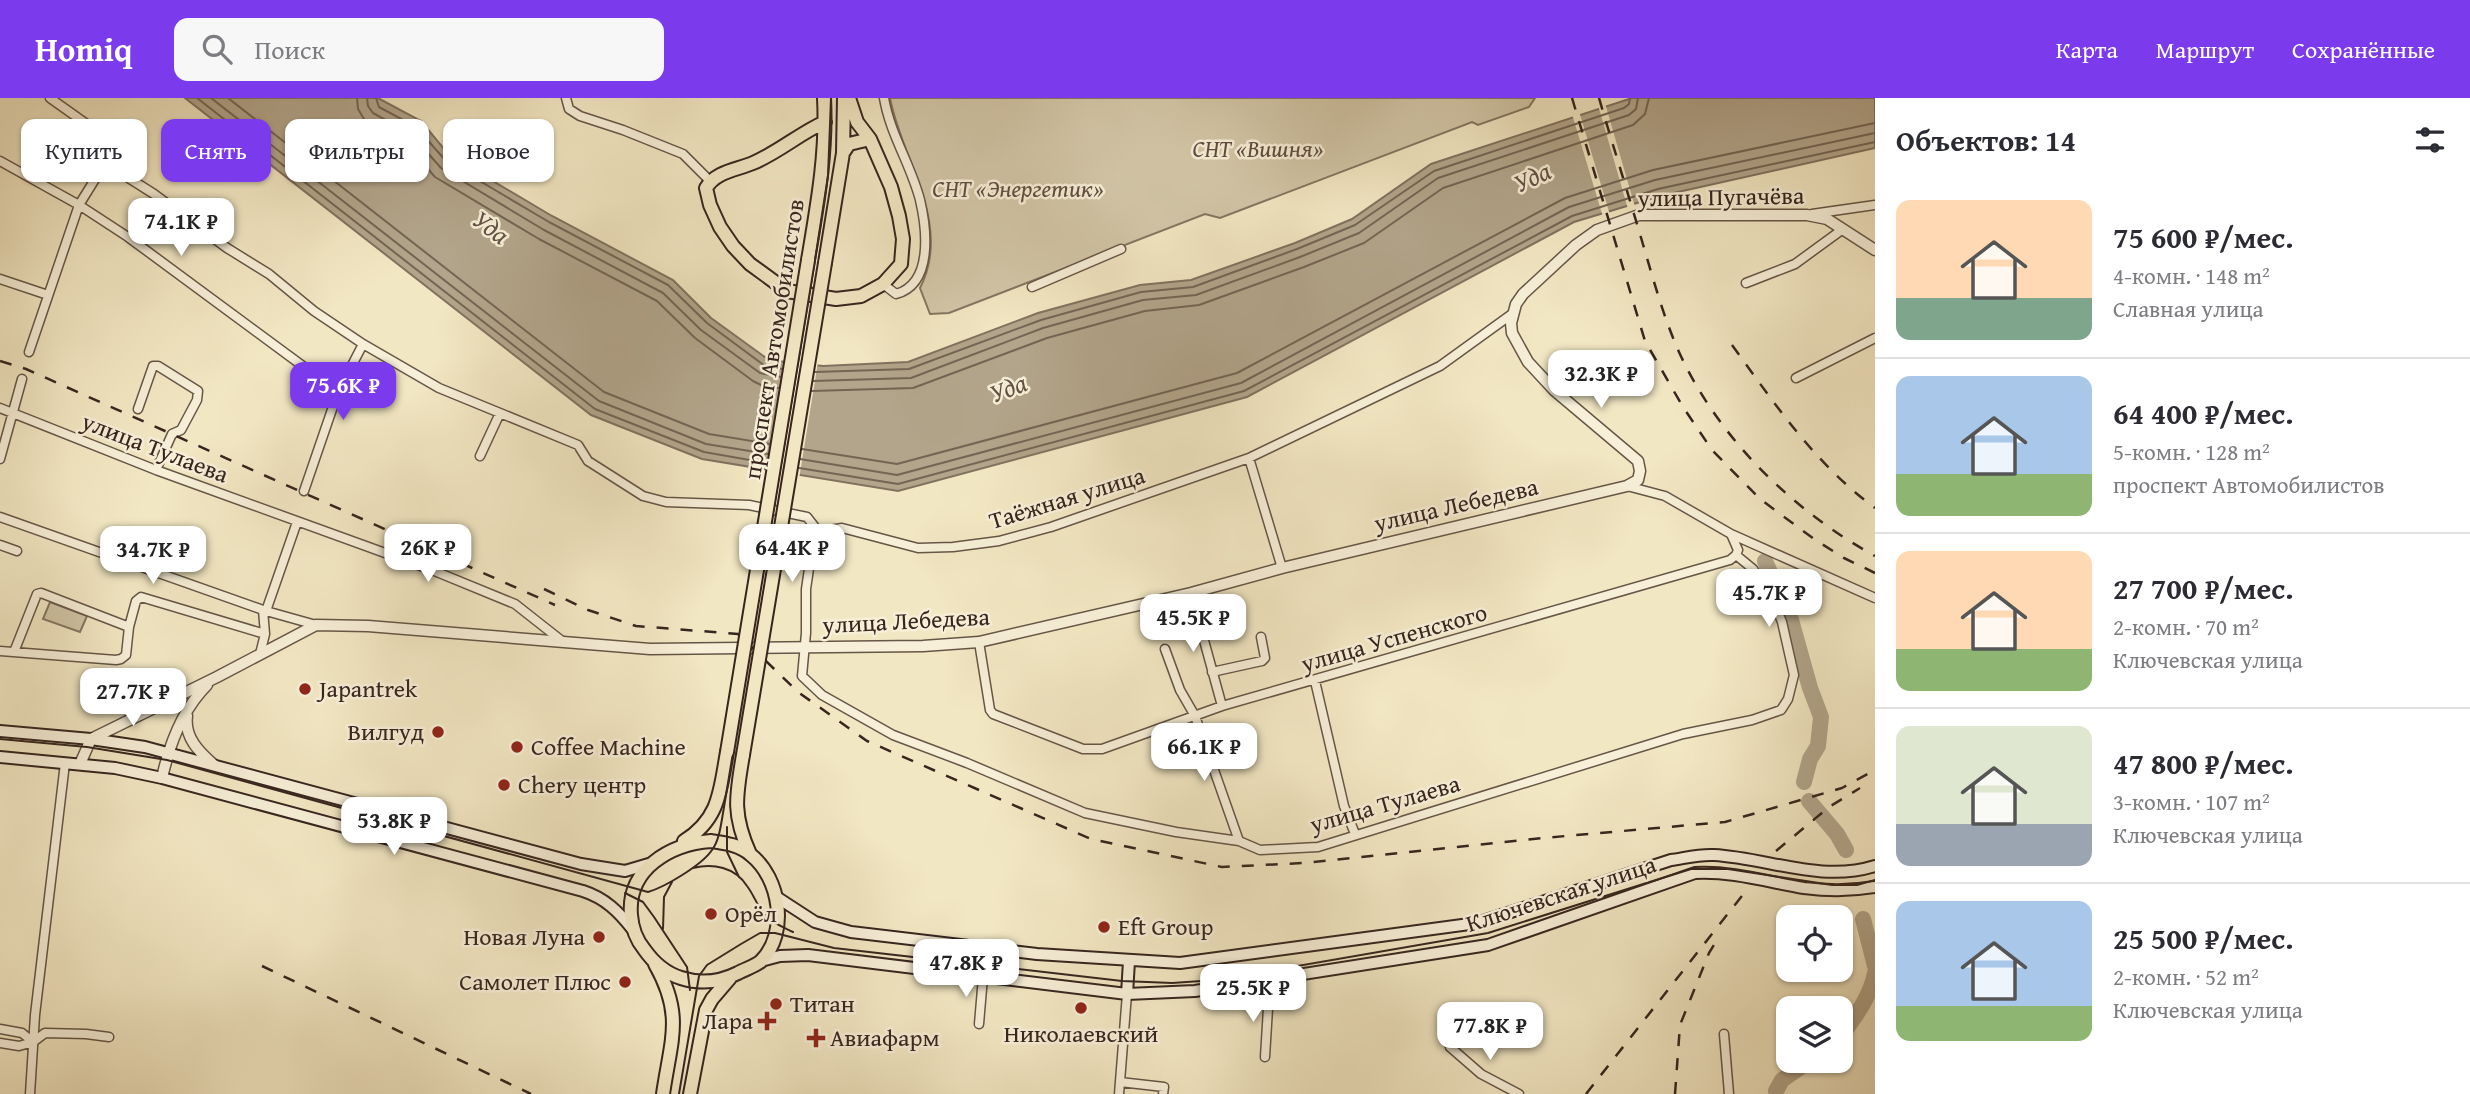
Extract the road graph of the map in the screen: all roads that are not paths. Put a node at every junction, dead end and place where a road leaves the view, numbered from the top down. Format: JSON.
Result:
{"nodes":[{"id":1,"x":50,"y":98,"type":"edge"},
{"id":2,"x":566,"y":98,"type":"edge"},
{"id":3,"x":824,"y":98,"type":"edge"},
{"id":4,"x":847,"y":98,"type":"edge"},
{"id":5,"x":884,"y":98,"type":"edge"},
{"id":6,"x":80,"y":119,"type":"edge"},
{"id":7,"x":825,"y":122,"type":"junction"},
{"id":8,"x":870,"y":139,"type":"junction"},
{"id":9,"x":843,"y":153,"type":"junction"},
{"id":10,"x":0,"y":161,"type":"edge"},
{"id":11,"x":710,"y":181,"type":"junction"},
{"id":12,"x":93,"y":182,"type":"edge"},
{"id":13,"x":135,"y":182,"type":"edge"},
{"id":14,"x":79,"y":205,"type":"junction"},
{"id":15,"x":1875,"y":205,"type":"edge"},
{"id":16,"x":1807,"y":215,"type":"junction"},
{"id":17,"x":1843,"y":229,"type":"junction"},
{"id":18,"x":1121,"y":249,"type":"dead end"},
{"id":19,"x":1875,"y":250,"type":"edge"},
{"id":20,"x":0,"y":279,"type":"edge"},
{"id":21,"x":1746,"y":283,"type":"dead end"},
{"id":22,"x":883,"y":284,"type":"junction"},
{"id":23,"x":1032,"y":287,"type":"dead end"},
{"id":24,"x":48,"y":295,"type":"junction"},
{"id":25,"x":1512,"y":314,"type":"junction"},
{"id":26,"x":1875,"y":338,"type":"edge"},
{"id":27,"x":363,"y":344,"type":"junction"},
{"id":28,"x":29,"y":352,"type":"dead end"},
{"id":29,"x":1796,"y":378,"type":"dead end"},
{"id":30,"x":22,"y":379,"type":"dead end"},
{"id":31,"x":338,"y":392,"type":"junction"},
{"id":32,"x":0,"y":408,"type":"edge"},
{"id":33,"x":138,"y":409,"type":"dead end"},
{"id":34,"x":12,"y":412,"type":"junction"},
{"id":35,"x":500,"y":413,"type":"junction"},
{"id":36,"x":480,"y":456,"type":"dead end"},
{"id":37,"x":1249,"y":458,"type":"junction"},
{"id":38,"x":0,"y":459,"type":"edge"},
{"id":39,"x":156,"y":470,"type":"junction"},
{"id":40,"x":1627,"y":486,"type":"junction"},
{"id":41,"x":303,"y":491,"type":"dead end"},
{"id":42,"x":0,"y":517,"type":"edge"},
{"id":43,"x":296,"y":523,"type":"junction"},
{"id":44,"x":1731,"y":534,"type":"junction"},
{"id":45,"x":814,"y":542,"type":"junction"},
{"id":46,"x":0,"y":545,"type":"edge"},
{"id":47,"x":17,"y":551,"type":"dead end"},
{"id":48,"x":1737,"y":555,"type":"junction"},
{"id":49,"x":1282,"y":568,"type":"junction"},
{"id":50,"x":1191,"y":593,"type":"junction"},
{"id":51,"x":1875,"y":598,"type":"edge"},
{"id":52,"x":264,"y":610,"type":"junction"},
{"id":53,"x":316,"y":625,"type":"junction"},
{"id":54,"x":129,"y":627,"type":"junction"},
{"id":55,"x":265,"y":634,"type":"junction"},
{"id":56,"x":1261,"y":637,"type":"dead end"},
{"id":57,"x":562,"y":640,"type":"junction"},
{"id":58,"x":979,"y":642,"type":"junction"},
{"id":59,"x":803,"y":647,"type":"junction"},
{"id":60,"x":1165,"y":649,"type":"dead end"},
{"id":61,"x":0,"y":651,"type":"edge"},
{"id":62,"x":13,"y":652,"type":"junction"},
{"id":63,"x":260,"y":654,"type":"junction"},
{"id":64,"x":1212,"y":672,"type":"junction"},
{"id":65,"x":218,"y":677,"type":"junction"},
{"id":66,"x":1315,"y":681,"type":"junction"},
{"id":67,"x":1222,"y":706,"type":"junction"},
{"id":68,"x":187,"y":713,"type":"junction"},
{"id":69,"x":1195,"y":716,"type":"junction"},
{"id":70,"x":0,"y":731,"type":"edge"},
{"id":71,"x":91,"y":739,"type":"junction"},
{"id":72,"x":168,"y":753,"type":"junction"},
{"id":73,"x":0,"y":757,"type":"edge"},
{"id":74,"x":65,"y":763,"type":"junction"},
{"id":75,"x":80,"y":764,"type":"junction"},
{"id":76,"x":217,"y":767,"type":"junction"},
{"id":77,"x":162,"y":778,"type":"junction"},
{"id":78,"x":1355,"y":834,"type":"junction"},
{"id":79,"x":1239,"y":841,"type":"junction"},
{"id":80,"x":666,"y":852,"type":"junction"},
{"id":81,"x":751,"y":854,"type":"junction"},
{"id":82,"x":652,"y":863,"type":"junction"},
{"id":83,"x":1875,"y":866,"type":"edge"},
{"id":84,"x":1875,"y":887,"type":"edge"},
{"id":85,"x":775,"y":896,"type":"junction"},
{"id":86,"x":632,"y":930,"type":"junction"},
{"id":87,"x":761,"y":961,"type":"junction"},
{"id":88,"x":1129,"y":961,"type":"junction"},
{"id":89,"x":654,"y":964,"type":"junction"},
{"id":90,"x":732,"y":975,"type":"junction"},
{"id":91,"x":983,"y":977,"type":"junction"},
{"id":92,"x":1269,"y":992,"type":"dead end"},
{"id":93,"x":1127,"y":994,"type":"junction"},
{"id":94,"x":979,"y":1024,"type":"dead end"},
{"id":95,"x":0,"y":1029,"type":"edge"},
{"id":96,"x":1724,"y":1034,"type":"dead end"},
{"id":97,"x":109,"y":1037,"type":"dead end"},
{"id":98,"x":33,"y":1042,"type":"junction"},
{"id":99,"x":0,"y":1043,"type":"edge"},
{"id":100,"x":1450,"y":1047,"type":"dead end"},
{"id":101,"x":1265,"y":1057,"type":"dead end"},
{"id":102,"x":1120,"y":1082,"type":"junction"},
{"id":103,"x":30,"y":1094,"type":"edge"},
{"id":104,"x":663,"y":1094,"type":"edge"},
{"id":105,"x":690,"y":1094,"type":"edge"},
{"id":106,"x":1119,"y":1094,"type":"edge"},
{"id":107,"x":1163,"y":1094,"type":"edge"},
{"id":108,"x":1518,"y":1094,"type":"edge"},
{"id":109,"x":1729,"y":1094,"type":"edge"}],
"edges":[{"from":1,"to":6,"type":"street"},
{"from":2,"to":11,"type":"street"},
{"from":3,"to":7,"type":"main road","name":"проспект Автомобилистов"},
{"from":4,"to":8,"type":"main road"},
{"from":4,"to":9,"type":"main road","name":"проспект Автомобилистов"},
{"from":5,"to":22,"type":"street"},
{"from":7,"to":11,"type":"main road"},
{"from":7,"to":80,"type":"main road","name":"проспект Автомобилистов","bridge":true},
{"from":8,"to":9,"type":"main road"},
{"from":8,"to":22,"type":"main road"},
{"from":9,"to":81,"type":"main road","name":"проспект Автомобилистов","bridge":true},
{"from":10,"to":14,"type":"street"},
{"from":11,"to":22,"type":"main road"},
{"from":12,"to":14,"type":"street"},
{"from":13,"to":27,"type":"street"},
{"from":14,"to":24,"type":"street"},
{"from":14,"to":31,"type":"street"},
{"from":15,"to":16,"type":"street"},
{"from":16,"to":17,"type":"street","name":"улица Пугачёва"},
{"from":16,"to":25,"type":"street","name":"улица Пугачёва"},
{"from":17,"to":19,"type":"street","name":"улица Пугачёва"},
{"from":17,"to":21,"type":"street"},
{"from":18,"to":23,"type":"street"},
{"from":20,"to":24,"type":"street"},
{"from":24,"to":28,"type":"street"},
{"from":25,"to":37,"type":"street","name":"Таёжная улица"},
{"from":25,"to":40,"type":"street"},
{"from":26,"to":29,"type":"street"},
{"from":27,"to":31,"type":"street"},
{"from":27,"to":35,"type":"street"},
{"from":30,"to":34,"type":"street"},
{"from":31,"to":41,"type":"street"},
{"from":32,"to":34,"type":"street","name":"улица Тулаева"},
{"from":33,"to":39,"type":"street"},
{"from":34,"to":38,"type":"street"},
{"from":34,"to":39,"type":"street","name":"улица Тулаева"},
{"from":35,"to":36,"type":"street"},
{"from":35,"to":45,"type":"street"},
{"from":37,"to":45,"type":"street","name":"Таёжная улица"},
{"from":37,"to":49,"type":"street"},
{"from":39,"to":43,"type":"street","name":"улица Тулаева"},
{"from":40,"to":44,"type":"street","name":"улица Лебедева"},
{"from":40,"to":49,"type":"street","name":"улица Лебедева"},
{"from":42,"to":52,"type":"street","name":"улица Лебедева"},
{"from":43,"to":52,"type":"street"},
{"from":43,"to":57,"type":"street","name":"улица Тулаева"},
{"from":44,"to":48,"type":"street"},
{"from":44,"to":51,"type":"street","name":"улица Лебедева"},
{"from":45,"to":59,"type":"street"},
{"from":46,"to":47,"type":"street"},
{"from":48,"to":66,"type":"street","name":"улица Успенского"},
{"from":48,"to":78,"type":"street","name":"улица Тулаева"},
{"from":49,"to":50,"type":"street","name":"улица Лебедева"},
{"from":50,"to":58,"type":"street","name":"улица Лебедева"},
{"from":50,"to":64,"type":"street"},
{"from":52,"to":53,"type":"street","name":"улица Лебедева"},
{"from":52,"to":55,"type":"street"},
{"from":53,"to":57,"type":"street","name":"улица Лебедева"},
{"from":53,"to":63,"type":"street"},
{"from":54,"to":55,"type":"street"},
{"from":54,"to":62,"type":"street"},
{"from":54,"to":62,"type":"street"},
{"from":55,"to":63,"type":"street"},
{"from":56,"to":64,"type":"street"},
{"from":57,"to":59,"type":"street","name":"улица Лебедева"},
{"from":58,"to":59,"type":"street","name":"улица Лебедева"},
{"from":58,"to":69,"type":"street","name":"улица Успенского"},
{"from":59,"to":79,"type":"street","name":"улица Тулаева"},
{"from":60,"to":69,"type":"street"},
{"from":61,"to":62,"type":"street"},
{"from":63,"to":65,"type":"street"},
{"from":64,"to":67,"type":"street"},
{"from":65,"to":68,"type":"street"},
{"from":65,"to":71,"type":"street"},
{"from":66,"to":67,"type":"street","name":"улица Успенского"},
{"from":66,"to":78,"type":"street"},
{"from":67,"to":69,"type":"street","name":"улица Успенского"},
{"from":68,"to":72,"type":"street"},
{"from":68,"to":76,"type":"street"},
{"from":69,"to":79,"type":"street"},
{"from":70,"to":71,"type":"main road"},
{"from":71,"to":72,"type":"main road"},
{"from":71,"to":75,"type":"street"},
{"from":72,"to":76,"type":"main road"},
{"from":72,"to":77,"type":"street"},
{"from":73,"to":74,"type":"main road"},
{"from":74,"to":75,"type":"main road"},
{"from":74,"to":98,"type":"street"},
{"from":75,"to":77,"type":"main road"},
{"from":76,"to":82,"type":"main road"},
{"from":77,"to":86,"type":"main road"},
{"from":78,"to":79,"type":"street","name":"улица Тулаева"},
{"from":80,"to":81,"type":"main road"},
{"from":80,"to":82,"type":"main road"},
{"from":81,"to":85,"type":"main road"},
{"from":82,"to":86,"type":"main road"},
{"from":83,"to":88,"type":"main road","name":"Ключевская улица"},
{"from":84,"to":93,"type":"main road","name":"Ключевская улица"},
{"from":85,"to":87,"type":"main road"},
{"from":85,"to":88,"type":"main road","name":"Ключевская улица"},
{"from":86,"to":89,"type":"main road"},
{"from":87,"to":90,"type":"main road"},
{"from":87,"to":91,"type":"main road","name":"Ключевская улица"},
{"from":88,"to":93,"type":"main road"},
{"from":89,"to":90,"type":"main road"},
{"from":89,"to":104,"type":"main road"},
{"from":90,"to":105,"type":"main road"},
{"from":91,"to":93,"type":"main road","name":"Ключевская улица"},
{"from":91,"to":94,"type":"street"},
{"from":92,"to":101,"type":"street"},
{"from":93,"to":102,"type":"street"},
{"from":95,"to":98,"type":"street"},
{"from":96,"to":109,"type":"street"},
{"from":97,"to":98,"type":"street"},
{"from":98,"to":99,"type":"street"},
{"from":98,"to":103,"type":"street"},
{"from":100,"to":108,"type":"street"},
{"from":102,"to":106,"type":"street"},
{"from":102,"to":107,"type":"street"}]}
